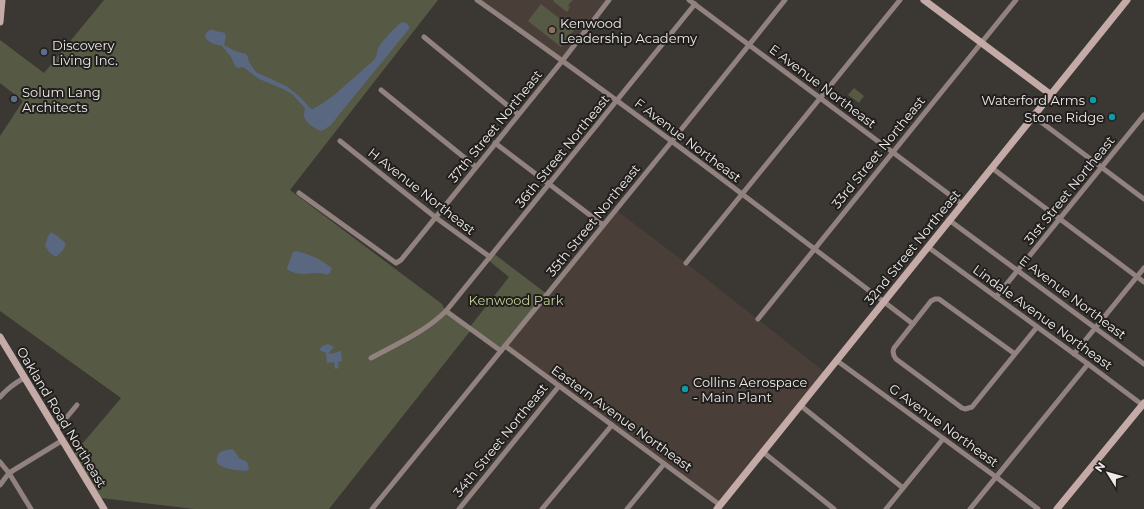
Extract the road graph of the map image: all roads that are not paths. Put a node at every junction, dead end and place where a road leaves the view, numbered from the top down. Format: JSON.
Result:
{"nodes":[{"id":1,"x":2,"y":0,"type":"edge"},
{"id":2,"x":477,"y":0,"type":"edge"},
{"id":3,"x":609,"y":0,"type":"edge"},
{"id":4,"x":689,"y":0,"type":"edge"},
{"id":5,"x":785,"y":0,"type":"edge"},
{"id":6,"x":900,"y":0,"type":"edge"},
{"id":7,"x":924,"y":0,"type":"edge"},
{"id":8,"x":1016,"y":0,"type":"edge"},
{"id":9,"x":1126,"y":0,"type":"edge"},
{"id":10,"x":695,"y":4,"type":"junction"},
{"id":11,"x":0,"y":22,"type":"edge"},
{"id":12,"x":424,"y":37,"type":"dead end"},
{"id":13,"x":982,"y":42,"type":"junction"},
{"id":14,"x":749,"y":45,"type":"junction"},
{"id":15,"x":562,"y":60,"type":"junction"},
{"id":16,"x":382,"y":90,"type":"dead end"},
{"id":17,"x":1050,"y":94,"type":"junction"},
{"id":18,"x":820,"y":98,"type":"junction"},
{"id":19,"x":617,"y":100,"type":"junction"},
{"id":20,"x":518,"y":114,"type":"junction"},
{"id":21,"x":1144,"y":115,"type":"edge"},
{"id":22,"x":1033,"y":116,"type":"junction"},
{"id":23,"x":340,"y":141,"type":"dead end"},
{"id":24,"x":672,"y":141,"type":"junction"},
{"id":25,"x":495,"y":143,"type":"junction"},
{"id":26,"x":893,"y":152,"type":"junction"},
{"id":27,"x":476,"y":166,"type":"junction"},
{"id":28,"x":1101,"y":167,"type":"junction"},
{"id":29,"x":992,"y":168,"type":"junction"},
{"id":30,"x":549,"y":184,"type":"junction"},
{"id":31,"x":299,"y":193,"type":"dead end"},
{"id":32,"x":742,"y":194,"type":"junction"},
{"id":33,"x":1144,"y":199,"type":"edge"},
{"id":34,"x":962,"y":204,"type":"junction"},
{"id":35,"x":435,"y":217,"type":"junction"},
{"id":36,"x":1059,"y":219,"type":"junction"},
{"id":37,"x":950,"y":220,"type":"junction"},
{"id":38,"x":604,"y":225,"type":"junction"},
{"id":39,"x":928,"y":247,"type":"junction"},
{"id":40,"x":815,"y":248,"type":"junction"},
{"id":41,"x":490,"y":257,"type":"junction"},
{"id":42,"x":686,"y":263,"type":"dead end"},
{"id":43,"x":1144,"y":268,"type":"edge"},
{"id":44,"x":1018,"y":271,"type":"junction"},
{"id":45,"x":1137,"y":277,"type":"junction"},
{"id":46,"x":1144,"y":282,"type":"edge"},
{"id":47,"x":996,"y":297,"type":"junction"},
{"id":48,"x":884,"y":301,"type":"junction"},
{"id":49,"x":446,"y":311,"type":"junction"},
{"id":50,"x":758,"y":319,"type":"dead end"},
{"id":51,"x":913,"y":324,"type":"junction"},
{"id":52,"x":1037,"y":327,"type":"junction"},
{"id":53,"x":1095,"y":328,"type":"junction"},
{"id":54,"x":0,"y":337,"type":"edge"},
{"id":55,"x":505,"y":346,"type":"junction"},
{"id":56,"x":501,"y":351,"type":"junction"},
{"id":57,"x":1016,"y":354,"type":"junction"},
{"id":58,"x":1074,"y":354,"type":"junction"},
{"id":59,"x":371,"y":358,"type":"dead end"},
{"id":60,"x":836,"y":360,"type":"junction"},
{"id":61,"x":1088,"y":364,"type":"junction"},
{"id":62,"x":1144,"y":364,"type":"edge"},
{"id":63,"x":24,"y":378,"type":"junction"},
{"id":64,"x":559,"y":386,"type":"junction"},
{"id":65,"x":0,"y":397,"type":"edge"},
{"id":66,"x":77,"y":405,"type":"dead end"},
{"id":67,"x":800,"y":405,"type":"junction"},
{"id":68,"x":1143,"y":405,"type":"edge"},
{"id":69,"x":612,"y":425,"type":"junction"},
{"id":70,"x":56,"y":430,"type":"junction"},
{"id":71,"x":943,"y":439,"type":"junction"},
{"id":72,"x":63,"y":440,"type":"junction"},
{"id":73,"x":763,"y":452,"type":"junction"},
{"id":74,"x":0,"y":462,"type":"edge"},
{"id":75,"x":664,"y":464,"type":"junction"},
{"id":76,"x":9,"y":473,"type":"junction"},
{"id":77,"x":996,"y":477,"type":"junction"},
{"id":78,"x":0,"y":485,"type":"edge"},
{"id":79,"x":903,"y":488,"type":"junction"},
{"id":80,"x":721,"y":508,"type":"edge"},
{"id":81,"x":31,"y":509,"type":"edge"},
{"id":82,"x":104,"y":509,"type":"edge"},
{"id":83,"x":372,"y":509,"type":"edge"},
{"id":84,"x":459,"y":509,"type":"edge"},
{"id":85,"x":542,"y":509,"type":"edge"},
{"id":86,"x":627,"y":509,"type":"edge"},
{"id":87,"x":834,"y":509,"type":"edge"},
{"id":88,"x":886,"y":509,"type":"edge"},
{"id":89,"x":970,"y":509,"type":"edge"},
{"id":90,"x":1038,"y":509,"type":"edge"},
{"id":91,"x":1057,"y":509,"type":"edge"}],
"edges":[{"from":1,"to":11,"type":"main road"},
{"from":2,"to":15,"type":"street","name":"F Avenue Northeast"},
{"from":3,"to":15,"type":"street","name":"37th Street Northeast"},
{"from":4,"to":10,"type":"street","name":"E Avenue Northeast"},
{"from":5,"to":14,"type":"street","name":"35th Street Northeast"},
{"from":6,"to":18,"type":"street"},
{"from":7,"to":13,"type":"main road"},
{"from":8,"to":13,"type":"street","name":"33rd Street Northeast"},
{"from":9,"to":17,"type":"main road","name":"32nd Street Northeast"},
{"from":10,"to":14,"type":"street","name":"E Avenue Northeast"},
{"from":10,"to":19,"type":"street","name":"36th Street Northeast"},
{"from":12,"to":20,"type":"street"},
{"from":13,"to":17,"type":"main road"},
{"from":13,"to":26,"type":"street","name":"33rd Street Northeast"},
{"from":14,"to":18,"type":"street","name":"E Avenue Northeast"},
{"from":14,"to":24,"type":"street","name":"35th Street Northeast"},
{"from":15,"to":19,"type":"street","name":"F Avenue Northeast"},
{"from":15,"to":20,"type":"street","name":"37th Street Northeast"},
{"from":16,"to":27,"type":"street"},
{"from":17,"to":22,"type":"main road","name":"32nd Street Northeast"},
{"from":18,"to":26,"type":"street","name":"E Avenue Northeast"},
{"from":18,"to":32,"type":"street"},
{"from":19,"to":24,"type":"street","name":"F Avenue Northeast"},
{"from":19,"to":30,"type":"street","name":"36th Street Northeast"},
{"from":20,"to":25,"type":"street","name":"37th Street Northeast"},
{"from":21,"to":28,"type":"street","name":"31st Street Northeast"},
{"from":22,"to":28,"type":"street"},
{"from":22,"to":29,"type":"main road","name":"32nd Street Northeast"},
{"from":23,"to":35,"type":"street","name":"H Avenue Northeast"},
{"from":24,"to":32,"type":"street","name":"F Avenue Northeast"},
{"from":24,"to":38,"type":"street","name":"35th Street Northeast"},
{"from":25,"to":27,"type":"street","name":"37th Street Northeast"},
{"from":25,"to":30,"type":"street"},
{"from":26,"to":34,"type":"street","name":"E Avenue Northeast"},
{"from":26,"to":40,"type":"street","name":"33rd Street Northeast"},
{"from":27,"to":35,"type":"street","name":"37th Street Northeast"},
{"from":28,"to":33,"type":"street"},
{"from":28,"to":36,"type":"street","name":"31st Street Northeast"},
{"from":29,"to":34,"type":"main road","name":"32nd Street Northeast"},
{"from":29,"to":36,"type":"street"},
{"from":30,"to":38,"type":"street"},
{"from":30,"to":41,"type":"street","name":"36th Street Northeast"},
{"from":31,"to":35,"type":"street","name":"37th Street Northeast"},
{"from":32,"to":40,"type":"street","name":"F Avenue Northeast"},
{"from":32,"to":42,"type":"street"},
{"from":34,"to":37,"type":"main road","name":"32nd Street Northeast"},
{"from":35,"to":41,"type":"street","name":"H Avenue Northeast"},
{"from":36,"to":44,"type":"street","name":"31st Street Northeast"},
{"from":36,"to":45,"type":"street"},
{"from":37,"to":39,"type":"main road","name":"32nd Street Northeast"},
{"from":37,"to":44,"type":"street","name":"E Avenue Northeast"},
{"from":38,"to":55,"type":"street","name":"35th Street Northeast"},
{"from":39,"to":47,"type":"street","name":"Lindale Avenue Northeast"},
{"from":39,"to":48,"type":"main road","name":"32nd Street Northeast"},
{"from":40,"to":48,"type":"street","name":"F Avenue Northeast"},
{"from":40,"to":50,"type":"street","name":"33rd Street Northeast"},
{"from":41,"to":49,"type":"street","name":"36th Street Northeast"},
{"from":43,"to":45,"type":"street"},
{"from":44,"to":47,"type":"street","name":"31st Street Northeast"},
{"from":44,"to":53,"type":"street","name":"E Avenue Northeast"},
{"from":45,"to":46,"type":"street"},
{"from":45,"to":53,"type":"street"},
{"from":47,"to":52,"type":"street","name":"Lindale Avenue Northeast"},
{"from":48,"to":51,"type":"street","name":"F Avenue Northeast"},
{"from":48,"to":60,"type":"main road","name":"32nd Street Northeast"},
{"from":49,"to":56,"type":"street"},
{"from":49,"to":59,"type":"street","name":"36th Street Northeast"},
{"from":51,"to":57,"type":"street"},
{"from":51,"to":57,"type":"street"},
{"from":52,"to":57,"type":"street"},
{"from":52,"to":58,"type":"street","name":"Lindale Avenue Northeast"},
{"from":53,"to":58,"type":"street"},
{"from":53,"to":62,"type":"street","name":"E Avenue Northeast"},
{"from":54,"to":63,"type":"main road","name":"Oakland Road Northeast"},
{"from":55,"to":56,"type":"street","name":"35th Street Northeast"},
{"from":55,"to":64,"type":"street","name":"Eastern Avenue Northeast"},
{"from":56,"to":83,"type":"street","name":"35th Street Northeast"},
{"from":58,"to":61,"type":"street","name":"Lindale Avenue Northeast"},
{"from":60,"to":67,"type":"main road","name":"32nd Street Northeast"},
{"from":60,"to":71,"type":"street","name":"G Avenue Northeast"},
{"from":61,"to":68,"type":"street","name":"Lindale Avenue Northeast"},
{"from":61,"to":77,"type":"street"},
{"from":63,"to":65,"type":"street"},
{"from":63,"to":70,"type":"main road","name":"Oakland Road Northeast"},
{"from":64,"to":69,"type":"street","name":"Eastern Avenue Northeast"},
{"from":64,"to":84,"type":"street","name":"34th Street Northeast"},
{"from":66,"to":70,"type":"street"},
{"from":67,"to":73,"type":"main road","name":"32nd Street Northeast"},
{"from":67,"to":79,"type":"street"},
{"from":68,"to":91,"type":"main road"},
{"from":69,"to":75,"type":"street","name":"Eastern Avenue Northeast"},
{"from":69,"to":85,"type":"street"},
{"from":70,"to":72,"type":"main road","name":"Oakland Road Northeast"},
{"from":71,"to":77,"type":"street","name":"G Avenue Northeast"},
{"from":71,"to":79,"type":"street"},
{"from":72,"to":76,"type":"street"},
{"from":72,"to":82,"type":"main road","name":"Oakland Road Northeast"},
{"from":73,"to":80,"type":"main road","name":"32nd Street Northeast"},
{"from":73,"to":87,"type":"street"},
{"from":74,"to":76,"type":"street"},
{"from":75,"to":80,"type":"street","name":"Eastern Avenue Northeast"},
{"from":75,"to":86,"type":"street"},
{"from":76,"to":78,"type":"street"},
{"from":76,"to":81,"type":"street"},
{"from":77,"to":89,"type":"street"},
{"from":77,"to":90,"type":"street","name":"G Avenue Northeast"},
{"from":79,"to":88,"type":"street"}]}
